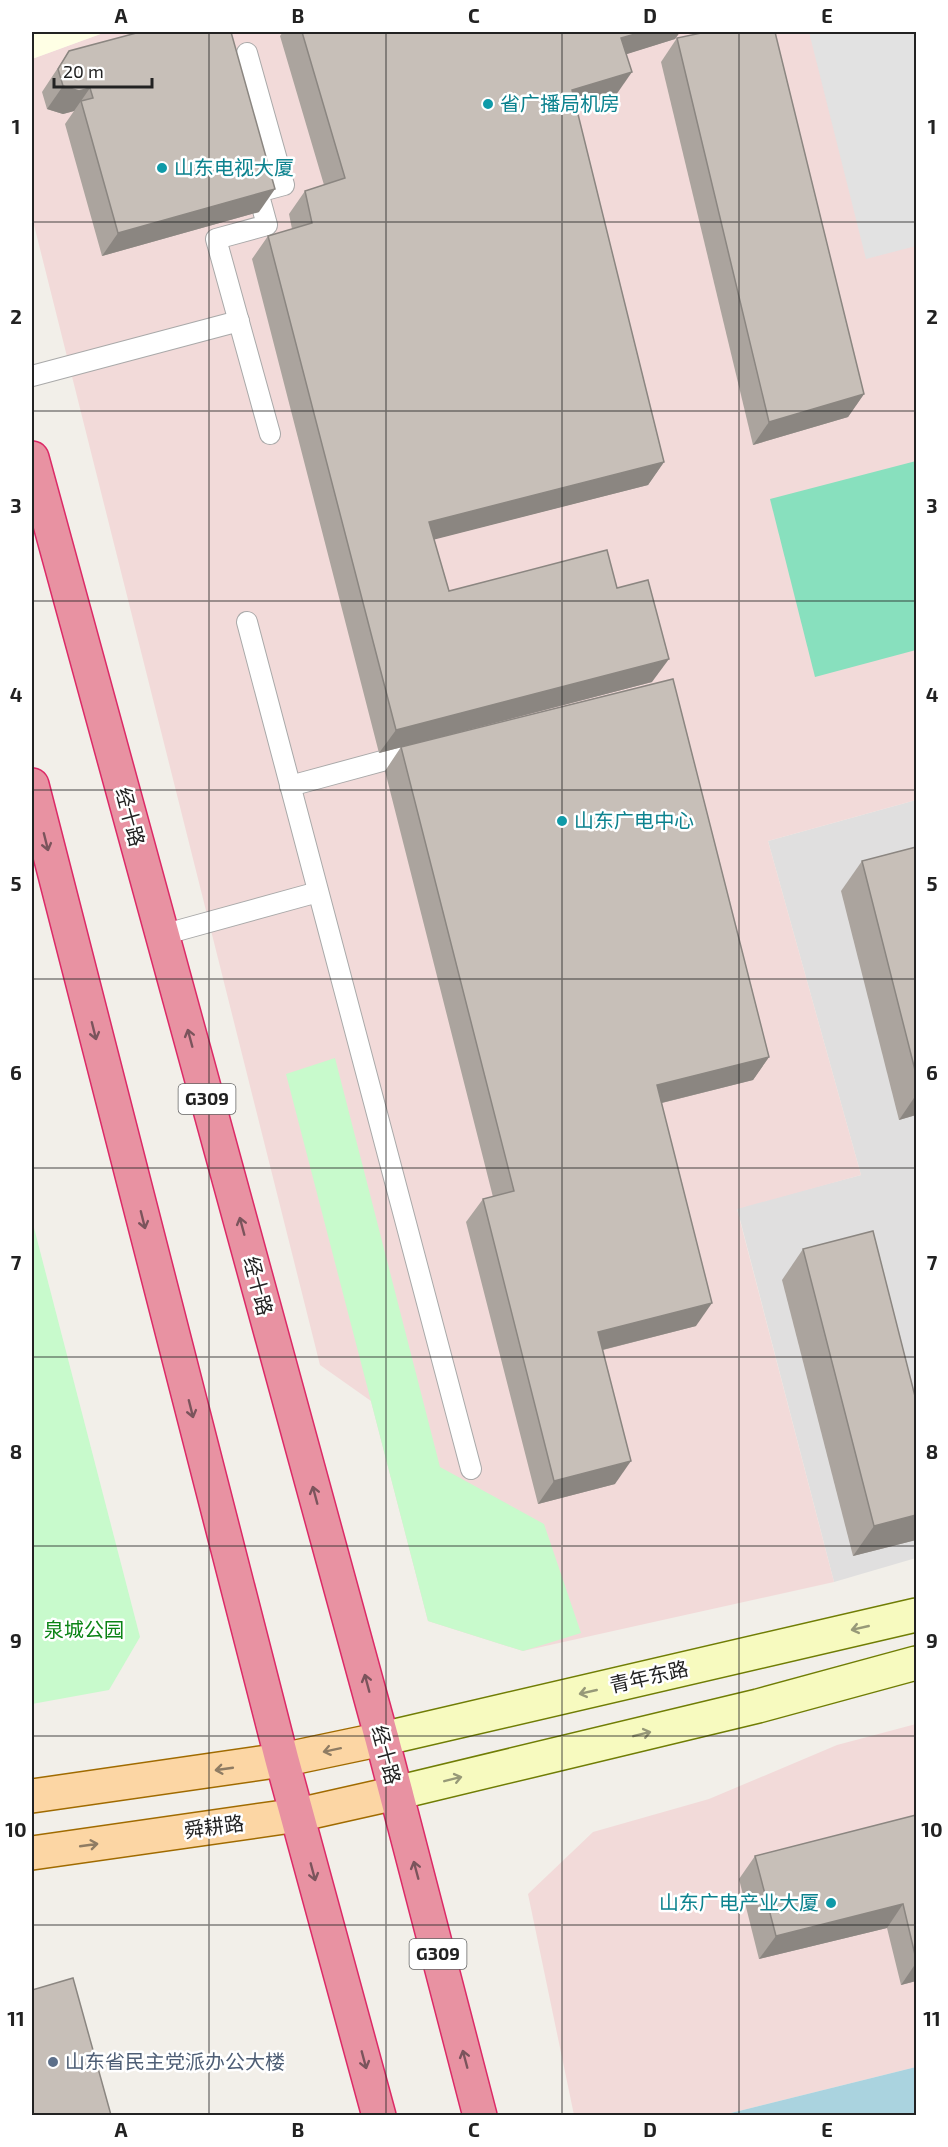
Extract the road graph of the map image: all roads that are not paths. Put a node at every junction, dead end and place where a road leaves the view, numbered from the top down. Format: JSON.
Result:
{"nodes":[{"id":1,"x":248,"y":53,"type":"dead end"},
{"id":2,"x":239,"y":321,"type":"junction"},
{"id":3,"x":32,"y":376,"type":"edge"},
{"id":4,"x":270,"y":434,"type":"dead end"},
{"id":5,"x":32,"y":458,"type":"edge"},
{"id":6,"x":247,"y":622,"type":"dead end"},
{"id":7,"x":436,"y":747,"type":"edge"},
{"id":8,"x":32,"y":785,"type":"edge"},
{"id":9,"x":290,"y":786,"type":"junction"},
{"id":10,"x":318,"y":892,"type":"junction"},
{"id":11,"x":162,"y":935,"type":"junction"},
{"id":12,"x":471,"y":1469,"type":"dead end"},
{"id":13,"x":916,"y":1615,"type":"edge"},
{"id":14,"x":916,"y":1663,"type":"edge"},
{"id":15,"x":382,"y":1739,"type":"junction"},
{"id":16,"x":282,"y":1760,"type":"junction"},
{"id":17,"x":396,"y":1793,"type":"junction"},
{"id":18,"x":32,"y":1796,"type":"edge"},
{"id":19,"x":298,"y":1815,"type":"junction"},
{"id":20,"x":32,"y":1853,"type":"edge"},
{"id":21,"x":380,"y":2115,"type":"edge"},
{"id":22,"x":480,"y":2115,"type":"edge"}],
"edges":[{"from":1,"to":2,"type":"lane"},
{"from":2,"to":3,"type":"lane"},
{"from":2,"to":4,"type":"lane"},
{"from":5,"to":11,"type":"highway","name":"经十路","number":"G309"},
{"from":6,"to":9,"type":"lane"},
{"from":7,"to":9,"type":"lane"},
{"from":8,"to":16,"type":"highway","one_way":true},
{"from":9,"to":10,"type":"lane"},
{"from":10,"to":11,"type":"lane"},
{"from":10,"to":12,"type":"lane"},
{"from":15,"to":11,"type":"highway","name":"经十路","number":"G309","one_way":true},
{"from":13,"to":15,"type":"main road","name":"青年东路","one_way":true},
{"from":17,"to":14,"type":"main road","one_way":true},
{"from":15,"to":16,"type":"main road","one_way":true},
{"from":15,"to":17,"type":"highway","name":"经十路","number":"G309"},
{"from":16,"to":18,"type":"main road","one_way":true},
{"from":16,"to":19,"type":"highway"},
{"from":17,"to":19,"type":"main road","name":"舜耕路"},
{"from":22,"to":17,"type":"highway","name":"经十路","number":"G309","one_way":true},
{"from":20,"to":19,"type":"main road","name":"舜耕路","one_way":true},
{"from":19,"to":21,"type":"highway","one_way":true}]}
